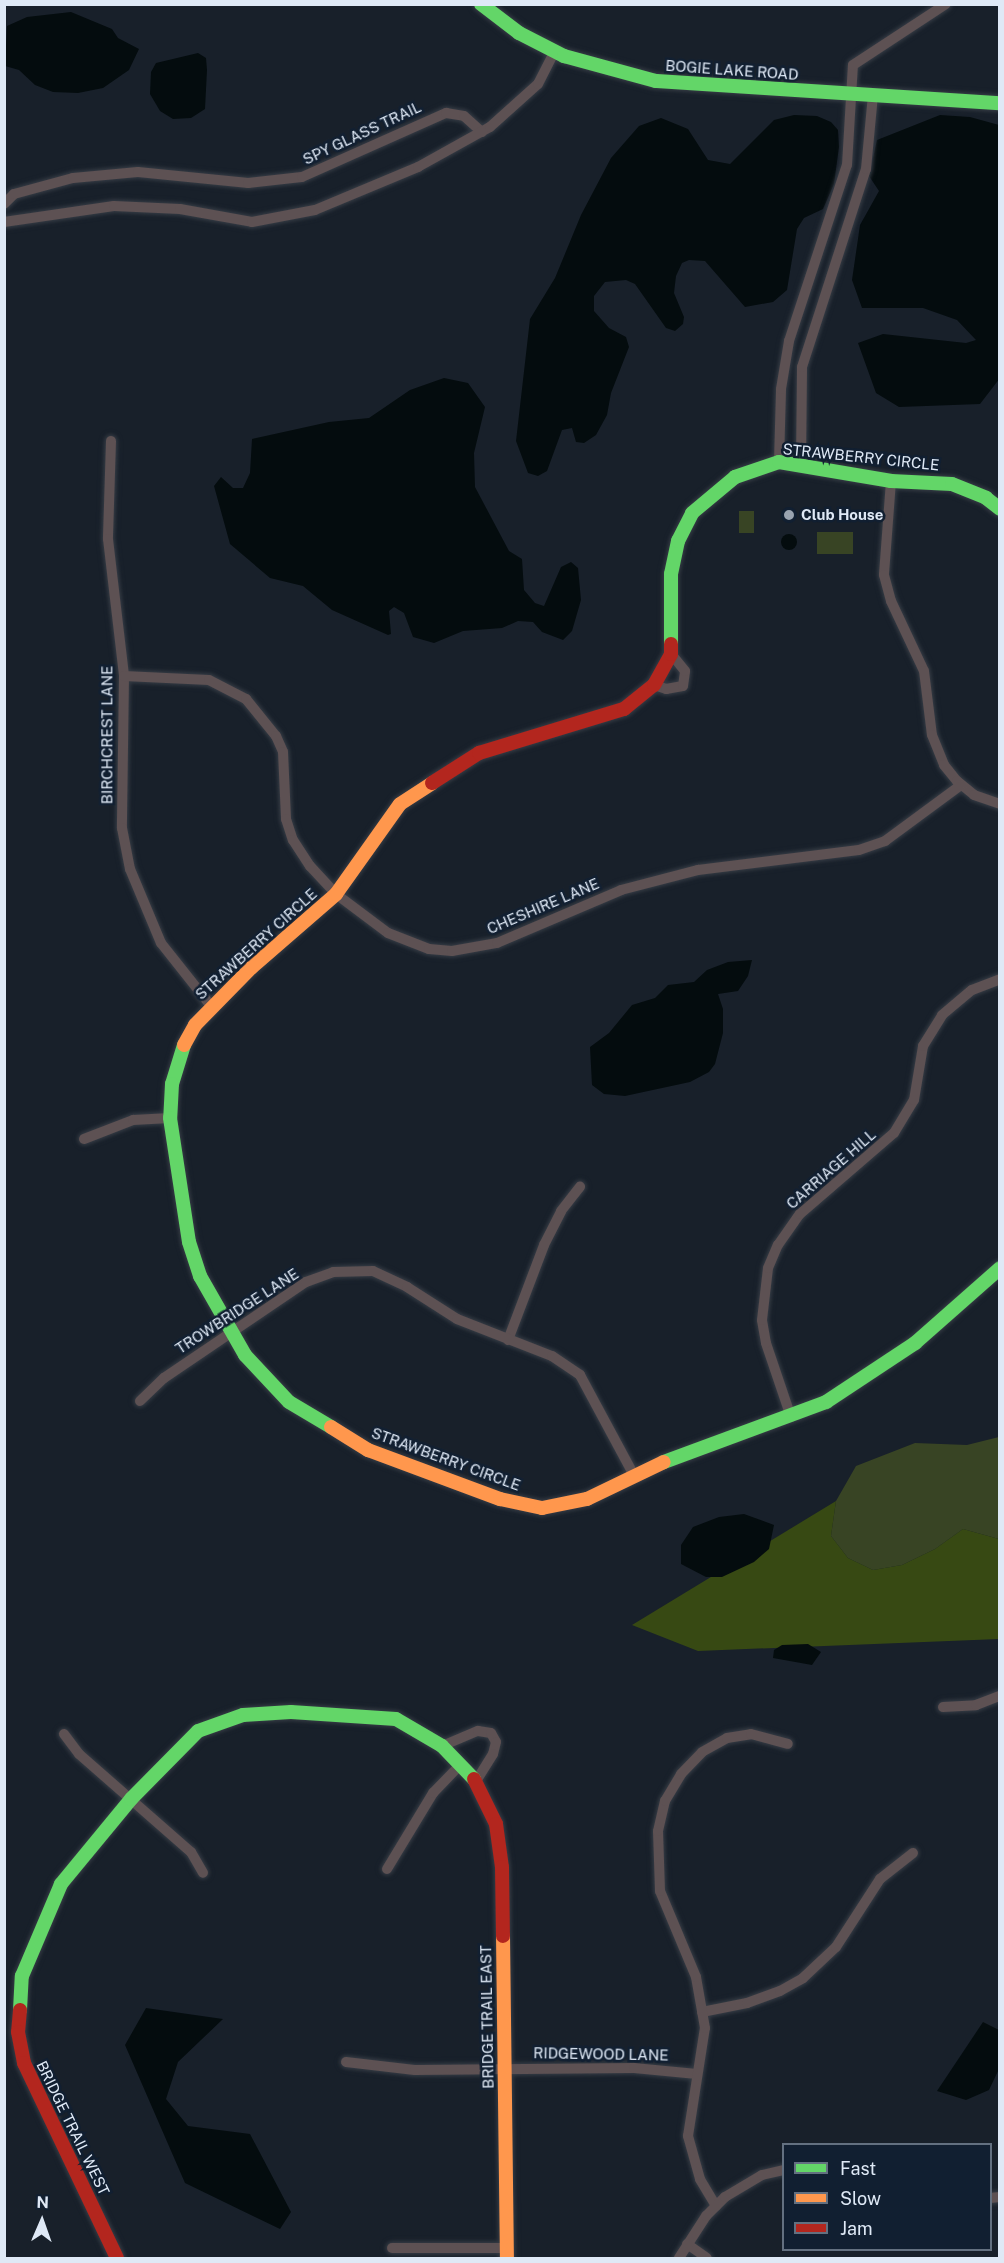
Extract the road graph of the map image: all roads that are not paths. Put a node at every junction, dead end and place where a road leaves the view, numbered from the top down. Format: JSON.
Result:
{"nodes":[{"id":1,"x":480,"y":4,"type":"edge"},
{"id":2,"x":946,"y":4,"type":"edge"},
{"id":3,"x":555,"y":51,"type":"junction"},
{"id":4,"x":848,"y":94,"type":"junction"},
{"id":5,"x":873,"y":95,"type":"junction"},
{"id":6,"x":999,"y":103,"type":"edge"},
{"id":7,"x":482,"y":132,"type":"junction"},
{"id":8,"x":4,"y":204,"type":"edge"},
{"id":9,"x":4,"y":222,"type":"edge"},
{"id":10,"x":827,"y":230,"type":"junction"},
{"id":11,"x":843,"y":236,"type":"junction"},
{"id":12,"x":789,"y":341,"type":"junction"},
{"id":13,"x":808,"y":345,"type":"junction"},
{"id":14,"x":111,"y":441,"type":"dead end"},
{"id":15,"x":779,"y":462,"type":"junction"},
{"id":16,"x":801,"y":465,"type":"junction"},
{"id":17,"x":891,"y":481,"type":"junction"},
{"id":18,"x":999,"y":509,"type":"edge"},
{"id":19,"x":671,"y":654,"type":"junction"},
{"id":20,"x":124,"y":676,"type":"junction"},
{"id":21,"x":654,"y":686,"type":"junction"},
{"id":22,"x":961,"y":785,"type":"junction"},
{"id":23,"x":999,"y":804,"type":"edge"},
{"id":24,"x":336,"y":894,"type":"junction"},
{"id":25,"x":999,"y":979,"type":"edge"},
{"id":26,"x":211,"y":1006,"type":"junction"},
{"id":27,"x":170,"y":1118,"type":"junction"},
{"id":28,"x":84,"y":1139,"type":"dead end"},
{"id":29,"x":580,"y":1187,"type":"dead end"},
{"id":30,"x":999,"y":1268,"type":"edge"},
{"id":31,"x":232,"y":1333,"type":"junction"},
{"id":32,"x":508,"y":1340,"type":"junction"},
{"id":33,"x":140,"y":1401,"type":"dead end"},
{"id":34,"x":791,"y":1417,"type":"junction"},
{"id":35,"x":635,"y":1477,"type":"junction"},
{"id":36,"x":999,"y":1696,"type":"edge"},
{"id":37,"x":943,"y":1707,"type":"dead end"},
{"id":38,"x":291,"y":1712,"type":"joint"},
{"id":39,"x":64,"y":1734,"type":"dead end"},
{"id":40,"x":788,"y":1744,"type":"dead end"},
{"id":41,"x":442,"y":1746,"type":"junction"},
{"id":42,"x":459,"y":1766,"type":"junction"},
{"id":43,"x":476,"y":1780,"type":"junction"},
{"id":44,"x":131,"y":1799,"type":"junction"},
{"id":45,"x":913,"y":1852,"type":"dead end"},
{"id":46,"x":387,"y":1869,"type":"dead end"},
{"id":47,"x":203,"y":1873,"type":"dead end"},
{"id":48,"x":702,"y":2012,"type":"junction"},
{"id":49,"x":346,"y":2062,"type":"dead end"},
{"id":50,"x":504,"y":2068,"type":"junction"},
{"id":51,"x":697,"y":2074,"type":"junction"},
{"id":52,"x":782,"y":2170,"type":"edge"},
{"id":53,"x":716,"y":2206,"type":"junction"},
{"id":54,"x":687,"y":2244,"type":"junction"},
{"id":55,"x":392,"y":2248,"type":"dead end"},
{"id":56,"x":507,"y":2253,"type":"edge"},
{"id":57,"x":117,"y":2259,"type":"edge"},
{"id":58,"x":679,"y":2259,"type":"edge"},
{"id":59,"x":707,"y":2259,"type":"edge"}],
"edges":[{"from":1,"to":3,"type":"street","name":"BOGIE LAKE ROAD"},
{"from":2,"to":4,"type":"street"},
{"from":3,"to":4,"type":"street","name":"BOGIE LAKE ROAD"},
{"from":3,"to":7,"type":"street"},
{"from":4,"to":5,"type":"street","name":"BOGIE LAKE ROAD"},
{"from":4,"to":10,"type":"street"},
{"from":5,"to":6,"type":"street","name":"BOGIE LAKE ROAD"},
{"from":5,"to":11,"type":"street"},
{"from":7,"to":8,"type":"street","name":"SPY GLASS TRAIL"},
{"from":7,"to":9,"type":"street"},
{"from":10,"to":11,"type":"street"},
{"from":10,"to":12,"type":"street"},
{"from":11,"to":13,"type":"street"},
{"from":12,"to":13,"type":"street"},
{"from":12,"to":15,"type":"street"},
{"from":13,"to":16,"type":"street"},
{"from":14,"to":20,"type":"street","name":"BIRCHCREST LANE"},
{"from":15,"to":16,"type":"street","name":"STRAWBERRY CIRCLE"},
{"from":15,"to":19,"type":"street","name":"STRAWBERRY CIRCLE"},
{"from":16,"to":17,"type":"street","name":"STRAWBERRY CIRCLE"},
{"from":17,"to":18,"type":"street","name":"STRAWBERRY CIRCLE"},
{"from":17,"to":22,"type":"street"},
{"from":19,"to":21,"type":"street","name":"STRAWBERRY CIRCLE"},
{"from":19,"to":21,"type":"street","name":"STRAWBERRY CIRCLE"},
{"from":20,"to":24,"type":"street","name":"CHESHIRE LANE"},
{"from":20,"to":26,"type":"street","name":"BIRCHCREST LANE"},
{"from":21,"to":24,"type":"street","name":"STRAWBERRY CIRCLE"},
{"from":22,"to":23,"type":"street"},
{"from":22,"to":24,"type":"street","name":"CHESHIRE LANE"},
{"from":24,"to":26,"type":"street","name":"STRAWBERRY CIRCLE"},
{"from":25,"to":34,"type":"street","name":"CARRIAGE HILL"},
{"from":26,"to":27,"type":"street","name":"STRAWBERRY CIRCLE"},
{"from":27,"to":28,"type":"street"},
{"from":27,"to":31,"type":"street","name":"STRAWBERRY CIRCLE"},
{"from":29,"to":32,"type":"street"},
{"from":30,"to":34,"type":"street","name":"STRAWBERRY CIRCLE"},
{"from":31,"to":32,"type":"street","name":"TROWBRIDGE LANE"},
{"from":31,"to":33,"type":"street","name":"TROWBRIDGE LANE"},
{"from":31,"to":35,"type":"street","name":"STRAWBERRY CIRCLE"},
{"from":32,"to":35,"type":"street","name":"TROWBRIDGE LANE"},
{"from":34,"to":35,"type":"street","name":"STRAWBERRY CIRCLE"},
{"from":36,"to":37,"type":"street"},
{"from":38,"to":41,"type":"street","name":"BRIDGE TRAIL EAST"},
{"from":38,"to":44,"type":"street","name":"BRIDGE TRAIL WEST"},
{"from":39,"to":44,"type":"street"},
{"from":40,"to":48,"type":"street"},
{"from":41,"to":42,"type":"street","name":"BRIDGE TRAIL EAST"},
{"from":41,"to":43,"type":"street"},
{"from":42,"to":43,"type":"street","name":"BRIDGE TRAIL EAST"},
{"from":42,"to":46,"type":"street"},
{"from":43,"to":50,"type":"street","name":"BRIDGE TRAIL EAST"},
{"from":44,"to":47,"type":"street"},
{"from":44,"to":57,"type":"street","name":"BRIDGE TRAIL WEST"},
{"from":45,"to":48,"type":"street"},
{"from":48,"to":51,"type":"street"},
{"from":49,"to":50,"type":"street","name":"RIDGEWOOD LANE"},
{"from":50,"to":51,"type":"street","name":"RIDGEWOOD LANE"},
{"from":50,"to":56,"type":"street","name":"BRIDGE TRAIL EAST"},
{"from":51,"to":53,"type":"street"},
{"from":52,"to":53,"type":"street"},
{"from":53,"to":54,"type":"street"},
{"from":54,"to":58,"type":"street"},
{"from":54,"to":59,"type":"street"},
{"from":55,"to":56,"type":"street"}]}
